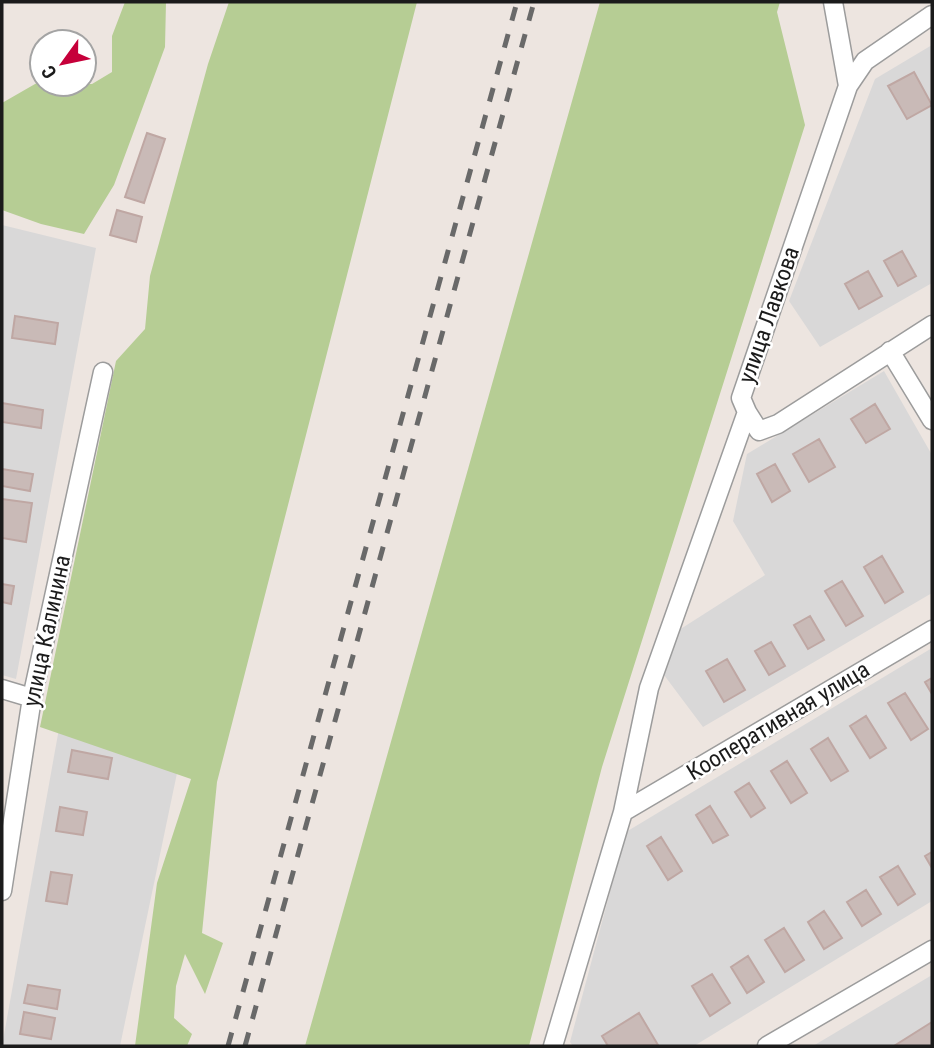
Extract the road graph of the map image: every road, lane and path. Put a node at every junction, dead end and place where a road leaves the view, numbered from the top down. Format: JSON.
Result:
{"nodes":[{"id":1,"x":833,"y":2,"type":"edge"},
{"id":2,"x":932,"y":15,"type":"edge"},
{"id":3,"x":848,"y":86,"type":"junction"},
{"id":4,"x":932,"y":325,"type":"edge"},
{"id":5,"x":890,"y":351,"type":"junction"},
{"id":6,"x":103,"y":372,"type":"dead end"},
{"id":7,"x":747,"y":412,"type":"junction"},
{"id":8,"x":932,"y":420,"type":"edge"},
{"id":9,"x":932,"y":630,"type":"edge"},
{"id":10,"x":2,"y":689,"type":"edge"},
{"id":11,"x":32,"y":698,"type":"junction"},
{"id":12,"x":623,"y":812,"type":"junction"},
{"id":13,"x":2,"y":891,"type":"edge"},
{"id":14,"x":932,"y":950,"type":"edge"},
{"id":15,"x":553,"y":1046,"type":"edge"},
{"id":16,"x":767,"y":1046,"type":"edge"}],
"edges":[{"from":1,"to":3,"type":"street"},
{"from":2,"to":3,"type":"street","name":"улица Лавкова"},
{"from":3,"to":7,"type":"street","name":"улица Лавкова"},
{"from":4,"to":5,"type":"street"},
{"from":5,"to":7,"type":"street"},
{"from":5,"to":8,"type":"street"},
{"from":6,"to":11,"type":"street","name":"улица Калинина"},
{"from":7,"to":12,"type":"street","name":"улица Лавкова"},
{"from":9,"to":12,"type":"street","name":"Кооперативная улица"},
{"from":10,"to":11,"type":"street"},
{"from":11,"to":13,"type":"street","name":"улица Калинина"},
{"from":12,"to":15,"type":"street","name":"улица Лавкова"},
{"from":14,"to":16,"type":"street"}]}
